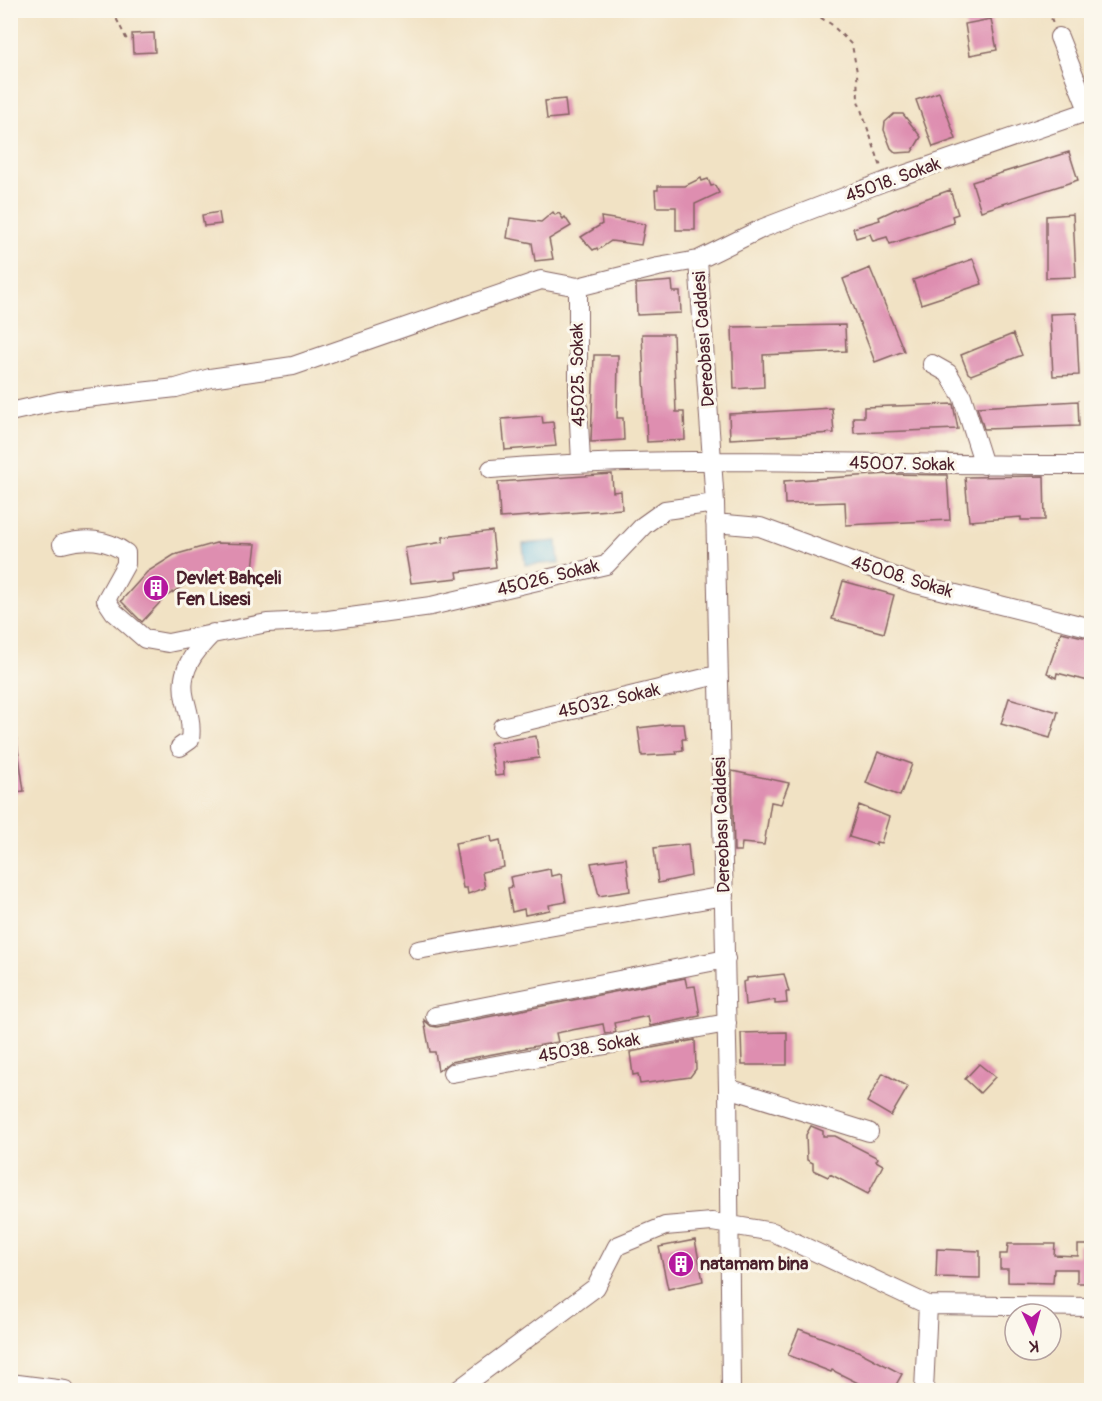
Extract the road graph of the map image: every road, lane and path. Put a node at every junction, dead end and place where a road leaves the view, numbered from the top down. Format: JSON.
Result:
{"nodes":[{"id":1,"x":116,"y":10,"type":"edge"},
{"id":2,"x":813,"y":13,"type":"dead end"},
{"id":3,"x":1059,"y":37,"type":"dead end"},
{"id":4,"x":128,"y":42,"type":"dead end"},
{"id":5,"x":1090,"y":114,"type":"edge"},
{"id":6,"x":886,"y":181,"type":"junction"},
{"id":7,"x":698,"y":260,"type":"junction"},
{"id":8,"x":578,"y":287,"type":"junction"},
{"id":9,"x":932,"y":364,"type":"dead end"},
{"id":10,"x":10,"y":412,"type":"edge"},
{"id":11,"x":713,"y":461,"type":"junction"},
{"id":12,"x":581,"y":462,"type":"junction"},
{"id":13,"x":984,"y":465,"type":"junction"},
{"id":14,"x":1092,"y":465,"type":"edge"},
{"id":15,"x":492,"y":469,"type":"dead end"},
{"id":16,"x":715,"y":503,"type":"junction"},
{"id":17,"x":715,"y":523,"type":"junction"},
{"id":18,"x":62,"y":544,"type":"dead end"},
{"id":19,"x":1092,"y":628,"type":"edge"},
{"id":20,"x":214,"y":632,"type":"junction"},
{"id":21,"x":717,"y":675,"type":"junction"},
{"id":22,"x":502,"y":727,"type":"dead end"},
{"id":23,"x":180,"y":747,"type":"dead end"},
{"id":24,"x":724,"y":896,"type":"junction"},
{"id":25,"x":418,"y":950,"type":"dead end"},
{"id":26,"x":726,"y":959,"type":"junction"},
{"id":27,"x":435,"y":1016,"type":"dead end"},
{"id":28,"x":727,"y":1023,"type":"junction"},
{"id":29,"x":452,"y":1073,"type":"dead end"},
{"id":30,"x":728,"y":1088,"type":"junction"},
{"id":31,"x":869,"y":1132,"type":"dead end"},
{"id":32,"x":730,"y":1227,"type":"junction"},
{"id":33,"x":928,"y":1305,"type":"junction"},
{"id":34,"x":1092,"y":1307,"type":"edge"},
{"id":35,"x":10,"y":1383,"type":"edge"},
{"id":36,"x":65,"y":1390,"type":"edge"},
{"id":37,"x":458,"y":1390,"type":"edge"},
{"id":38,"x":731,"y":1390,"type":"edge"},
{"id":39,"x":924,"y":1390,"type":"edge"}],
"edges":[{"from":1,"to":4,"type":"path"},
{"from":2,"to":6,"type":"path"},
{"from":3,"to":5,"type":"street"},
{"from":5,"to":6,"type":"street","name":"45018. Sokak"},
{"from":6,"to":7,"type":"street","name":"45018. Sokak"},
{"from":7,"to":8,"type":"street","name":"45018. Sokak"},
{"from":7,"to":11,"type":"street","name":"Dereobası Caddesi"},
{"from":8,"to":10,"type":"street"},
{"from":8,"to":12,"type":"street","name":"45025. Sokak"},
{"from":9,"to":13,"type":"street"},
{"from":11,"to":12,"type":"street"},
{"from":11,"to":13,"type":"street","name":"45007. Sokak"},
{"from":11,"to":16,"type":"street","name":"Dereobası Caddesi"},
{"from":12,"to":15,"type":"street"},
{"from":13,"to":14,"type":"street","name":"45007. Sokak"},
{"from":16,"to":17,"type":"street","name":"Dereobası Caddesi"},
{"from":16,"to":20,"type":"street","name":"45026. Sokak"},
{"from":17,"to":19,"type":"street","name":"45008. Sokak"},
{"from":17,"to":21,"type":"street","name":"Dereobası Caddesi"},
{"from":18,"to":20,"type":"street","name":"45026. Sokak"},
{"from":20,"to":23,"type":"street"},
{"from":21,"to":22,"type":"street","name":"45032. Sokak"},
{"from":21,"to":24,"type":"street","name":"Dereobası Caddesi"},
{"from":24,"to":25,"type":"street"},
{"from":24,"to":26,"type":"street","name":"Dereobası Caddesi"},
{"from":26,"to":27,"type":"street"},
{"from":26,"to":28,"type":"street","name":"Dereobası Caddesi"},
{"from":28,"to":29,"type":"street","name":"45038. Sokak"},
{"from":28,"to":30,"type":"street","name":"Dereobası Caddesi"},
{"from":30,"to":31,"type":"street"},
{"from":30,"to":32,"type":"street","name":"Dereobası Caddesi"},
{"from":32,"to":33,"type":"street"},
{"from":32,"to":37,"type":"street"},
{"from":32,"to":38,"type":"street","name":"Dereobası Caddesi"},
{"from":33,"to":34,"type":"street"},
{"from":33,"to":39,"type":"street"},
{"from":35,"to":36,"type":"street"}]}
